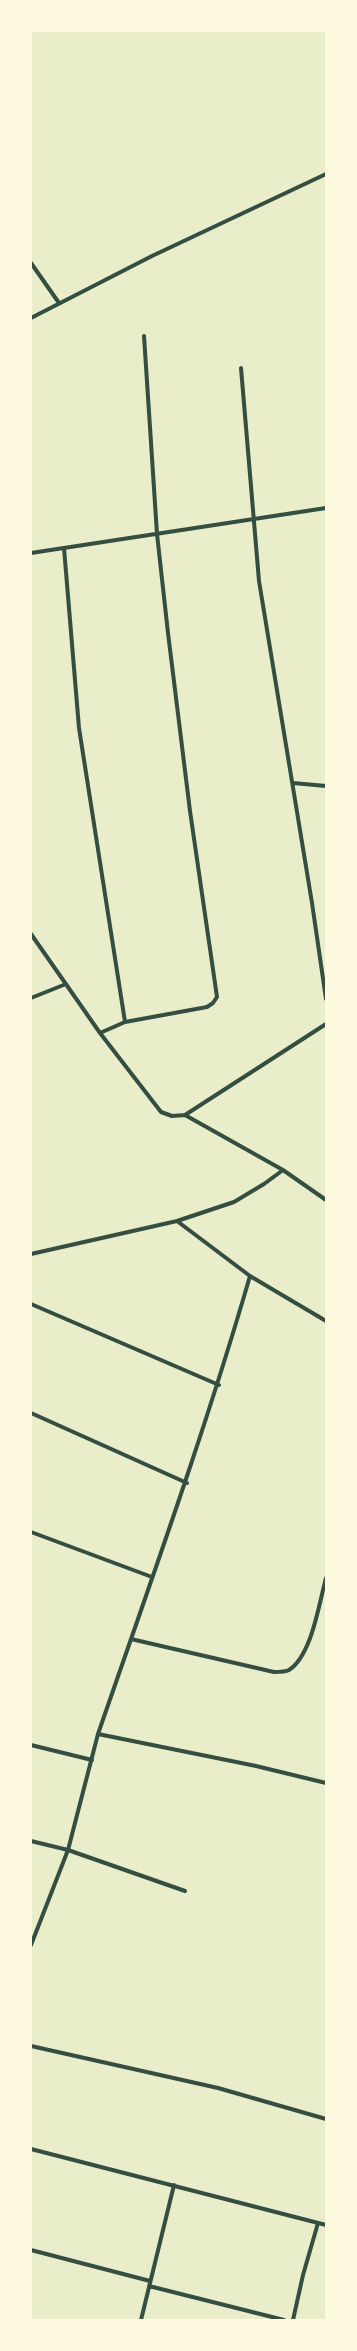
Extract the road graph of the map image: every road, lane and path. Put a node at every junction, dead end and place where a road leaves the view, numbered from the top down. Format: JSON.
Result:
{"nodes":[{"id":1,"x":326,"y":174,"type":"edge"},
{"id":2,"x":31,"y":263,"type":"edge"},
{"id":3,"x":59,"y":303,"type":"junction"},
{"id":4,"x":31,"y":318,"type":"edge"},
{"id":5,"x":144,"y":336,"type":"dead end"},
{"id":6,"x":241,"y":368,"type":"dead end"},
{"id":7,"x":326,"y":508,"type":"edge"},
{"id":8,"x":254,"y":520,"type":"junction"},
{"id":9,"x":157,"y":534,"type":"junction"},
{"id":10,"x":64,"y":548,"type":"junction"},
{"id":11,"x":31,"y":553,"type":"edge"},
{"id":12,"x":293,"y":783,"type":"junction"},
{"id":13,"x":326,"y":786,"type":"edge"},
{"id":14,"x":31,"y":934,"type":"edge"},
{"id":15,"x":66,"y":984,"type":"junction"},
{"id":16,"x":31,"y":998,"type":"edge"},
{"id":17,"x":326,"y":999,"type":"edge"},
{"id":18,"x":125,"y":1022,"type":"junction"},
{"id":19,"x":326,"y":1024,"type":"edge"},
{"id":20,"x":100,"y":1033,"type":"junction"},
{"id":21,"x":185,"y":1115,"type":"junction"},
{"id":22,"x":282,"y":1170,"type":"junction"},
{"id":23,"x":326,"y":1200,"type":"edge"},
{"id":24,"x":177,"y":1221,"type":"junction"},
{"id":25,"x":31,"y":1254,"type":"edge"},
{"id":26,"x":250,"y":1276,"type":"junction"},
{"id":27,"x":31,"y":1304,"type":"edge"},
{"id":28,"x":326,"y":1321,"type":"edge"},
{"id":29,"x":219,"y":1385,"type":"junction"},
{"id":30,"x":31,"y":1413,"type":"edge"},
{"id":31,"x":187,"y":1483,"type":"junction"},
{"id":32,"x":31,"y":1532,"type":"edge"},
{"id":33,"x":152,"y":1577,"type":"junction"},
{"id":34,"x":326,"y":1578,"type":"edge"},
{"id":35,"x":131,"y":1639,"type":"junction"},
{"id":36,"x":98,"y":1734,"type":"junction"},
{"id":37,"x":31,"y":1746,"type":"edge"},
{"id":38,"x":92,"y":1760,"type":"junction"},
{"id":39,"x":326,"y":1783,"type":"edge"},
{"id":40,"x":31,"y":1840,"type":"edge"},
{"id":41,"x":68,"y":1850,"type":"junction"},
{"id":42,"x":185,"y":1891,"type":"dead end"},
{"id":43,"x":31,"y":1945,"type":"edge"},
{"id":44,"x":31,"y":2046,"type":"edge"},
{"id":45,"x":326,"y":2119,"type":"edge"},
{"id":46,"x":31,"y":2149,"type":"edge"},
{"id":47,"x":174,"y":2185,"type":"junction"},
{"id":48,"x":318,"y":2223,"type":"junction"},
{"id":49,"x":326,"y":2225,"type":"edge"},
{"id":50,"x":31,"y":2250,"type":"edge"},
{"id":51,"x":150,"y":2281,"type":"junction"},
{"id":52,"x":149,"y":2286,"type":"junction"},
{"id":53,"x":141,"y":2320,"type":"edge"},
{"id":54,"x":284,"y":2320,"type":"edge"},
{"id":55,"x":293,"y":2320,"type":"edge"}],
"edges":[{"from":1,"to":3,"type":"street"},
{"from":2,"to":3,"type":"street"},
{"from":3,"to":4,"type":"street"},
{"from":5,"to":9,"type":"street"},
{"from":6,"to":8,"type":"street"},
{"from":7,"to":8,"type":"street"},
{"from":8,"to":9,"type":"street"},
{"from":8,"to":12,"type":"street"},
{"from":9,"to":10,"type":"street"},
{"from":9,"to":18,"type":"street"},
{"from":10,"to":11,"type":"street"},
{"from":10,"to":18,"type":"street"},
{"from":12,"to":13,"type":"street"},
{"from":12,"to":17,"type":"street"},
{"from":14,"to":15,"type":"street"},
{"from":15,"to":16,"type":"street"},
{"from":15,"to":20,"type":"street"},
{"from":18,"to":20,"type":"street"},
{"from":19,"to":21,"type":"street"},
{"from":20,"to":21,"type":"street"},
{"from":21,"to":22,"type":"street"},
{"from":22,"to":23,"type":"street"},
{"from":22,"to":24,"type":"street"},
{"from":24,"to":25,"type":"street"},
{"from":24,"to":26,"type":"street"},
{"from":26,"to":28,"type":"street"},
{"from":26,"to":29,"type":"street"},
{"from":27,"to":29,"type":"street"},
{"from":29,"to":31,"type":"street"},
{"from":30,"to":31,"type":"street"},
{"from":31,"to":33,"type":"street"},
{"from":32,"to":33,"type":"street"},
{"from":33,"to":35,"type":"street"},
{"from":34,"to":35,"type":"street"},
{"from":35,"to":36,"type":"street"},
{"from":36,"to":38,"type":"street"},
{"from":36,"to":39,"type":"street"},
{"from":37,"to":38,"type":"street"},
{"from":38,"to":41,"type":"street"},
{"from":40,"to":41,"type":"street"},
{"from":41,"to":42,"type":"street"},
{"from":41,"to":43,"type":"street"},
{"from":44,"to":45,"type":"street"},
{"from":46,"to":47,"type":"street"},
{"from":47,"to":48,"type":"street"},
{"from":47,"to":51,"type":"street"},
{"from":48,"to":49,"type":"street"},
{"from":48,"to":55,"type":"street"},
{"from":50,"to":51,"type":"street"},
{"from":51,"to":52,"type":"street"},
{"from":52,"to":53,"type":"street"},
{"from":52,"to":54,"type":"street"}]}
